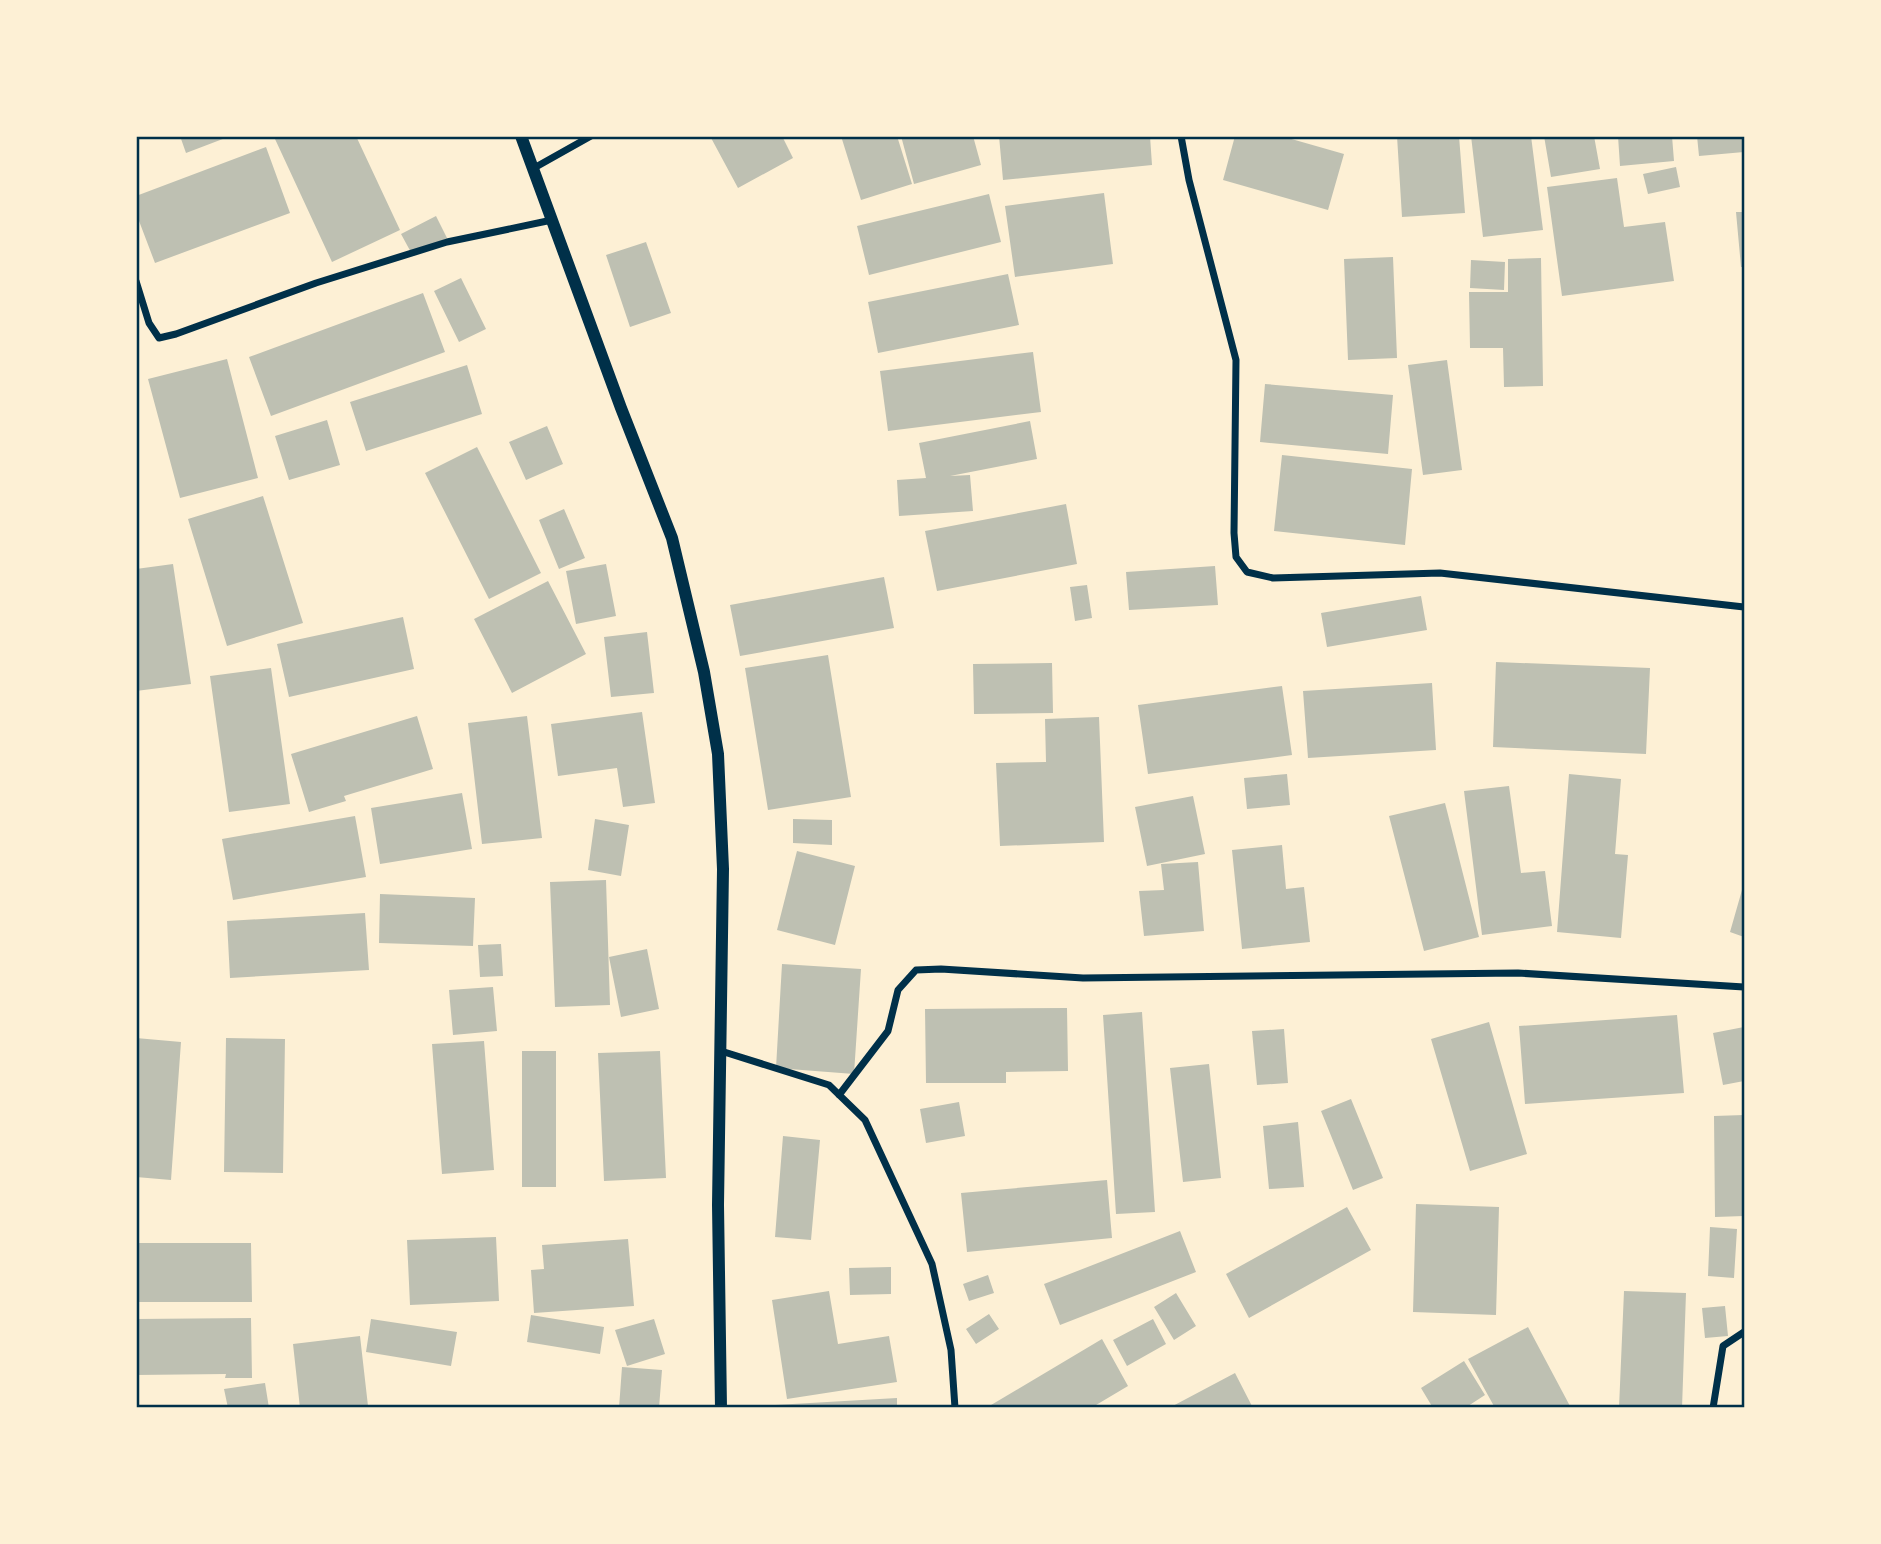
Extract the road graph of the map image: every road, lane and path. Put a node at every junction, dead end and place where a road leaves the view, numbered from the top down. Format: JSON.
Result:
{"nodes":[{"id":1,"x":522,"y":136,"type":"edge"},
{"id":2,"x":591,"y":136,"type":"edge"},
{"id":3,"x":1181,"y":136,"type":"edge"},
{"id":4,"x":534,"y":168,"type":"junction"},
{"id":5,"x":552,"y":220,"type":"junction"},
{"id":6,"x":136,"y":281,"type":"edge"},
{"id":7,"x":1745,"y":607,"type":"edge"},
{"id":8,"x":1745,"y":987,"type":"edge"},
{"id":9,"x":720,"y":1051,"type":"junction"},
{"id":10,"x":839,"y":1095,"type":"junction"},
{"id":11,"x":1745,"y":1332,"type":"edge"},
{"id":12,"x":721,"y":1408,"type":"edge"},
{"id":13,"x":955,"y":1408,"type":"edge"},
{"id":14,"x":1713,"y":1408,"type":"edge"}],
"edges":[{"from":1,"to":4,"type":"street"},
{"from":2,"to":4,"type":"street"},
{"from":3,"to":7,"type":"street"},
{"from":4,"to":5,"type":"street"},
{"from":5,"to":6,"type":"street"},
{"from":5,"to":9,"type":"street"},
{"from":8,"to":10,"type":"street"},
{"from":9,"to":10,"type":"street"},
{"from":9,"to":12,"type":"street"},
{"from":10,"to":13,"type":"street"},
{"from":11,"to":14,"type":"street"}]}
